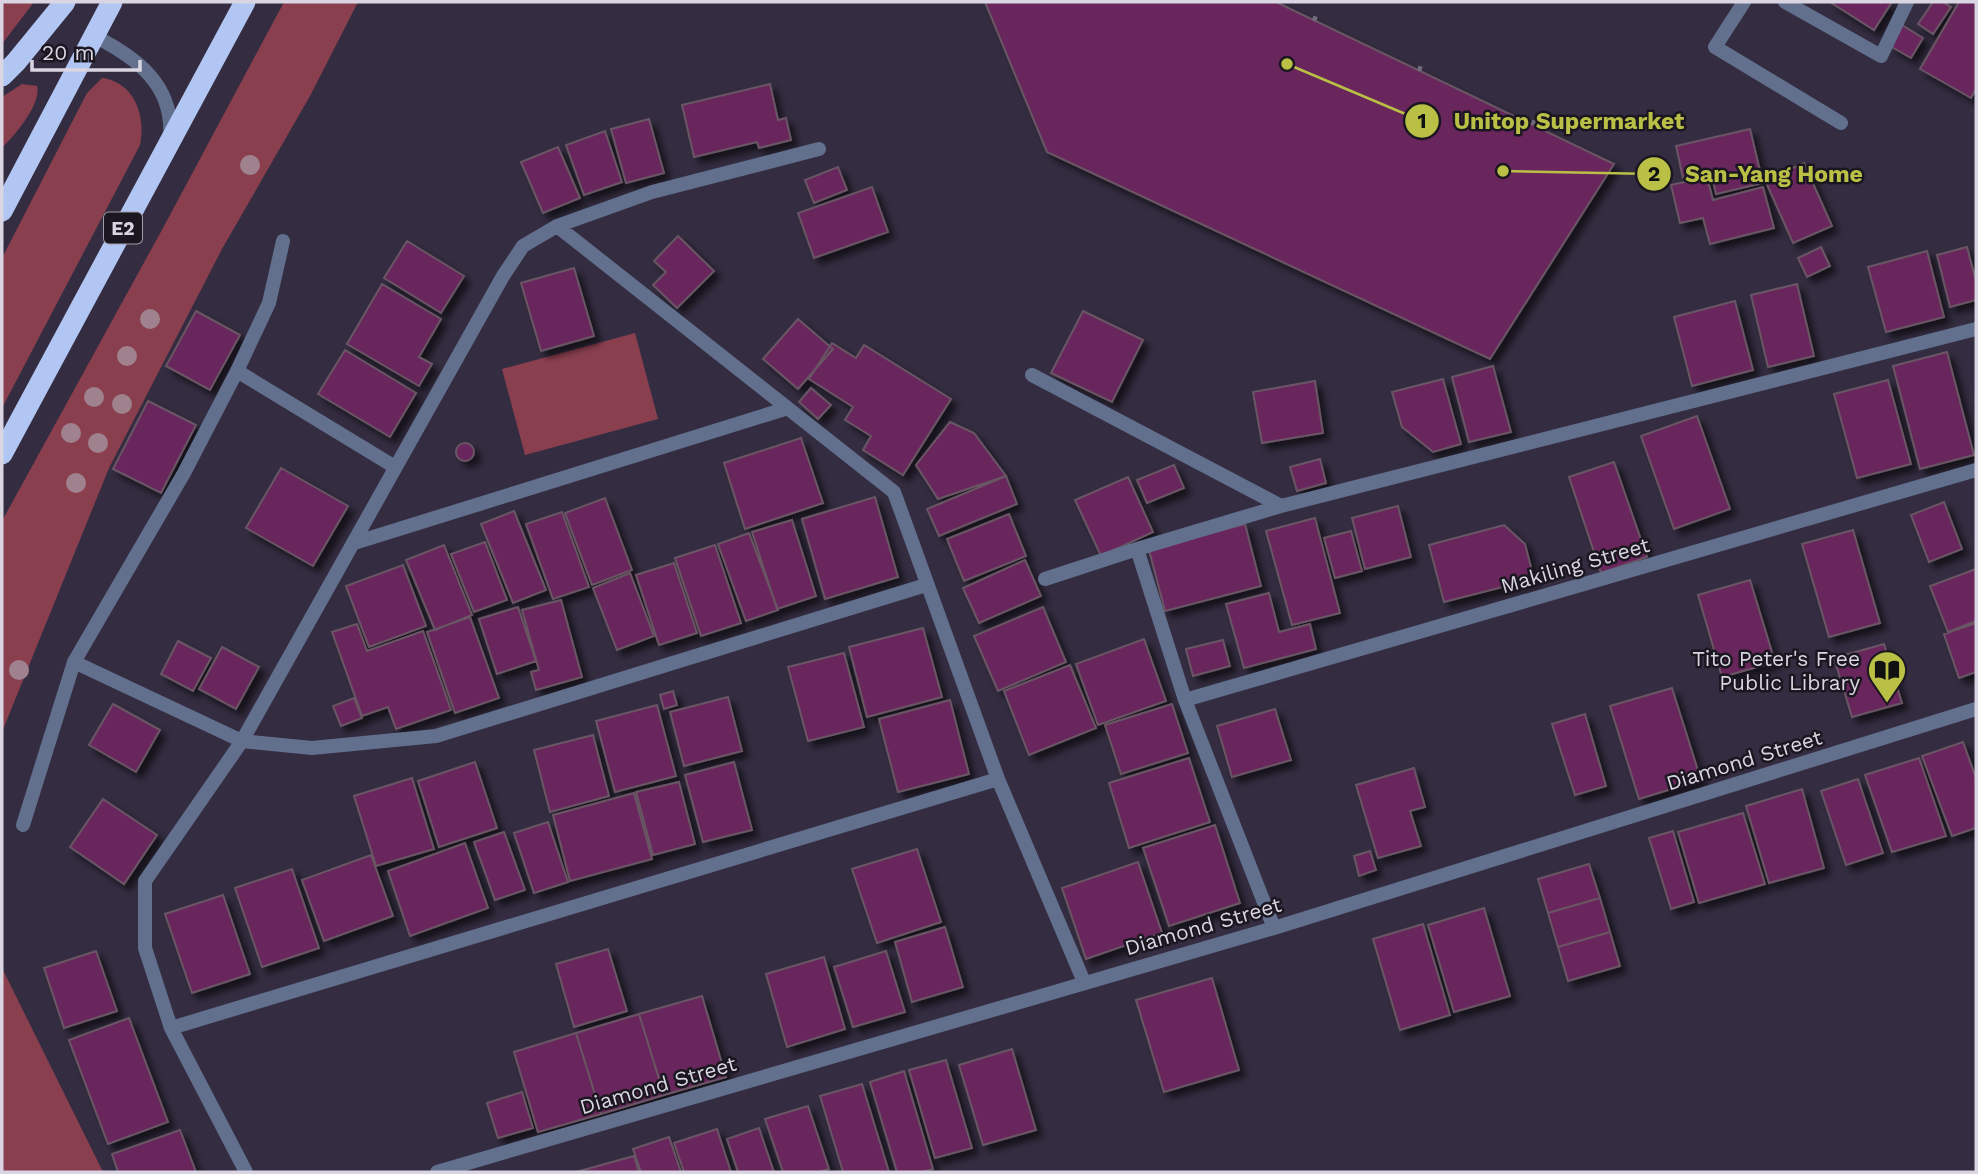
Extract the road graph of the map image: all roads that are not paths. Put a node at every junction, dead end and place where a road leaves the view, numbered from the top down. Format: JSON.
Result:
{"nodes":[{"id":1,"x":65,"y":2,"type":"edge"},
{"id":2,"x":112,"y":2,"type":"edge"},
{"id":3,"x":245,"y":2,"type":"edge"},
{"id":4,"x":1744,"y":2,"type":"edge"},
{"id":5,"x":1785,"y":2,"type":"edge"},
{"id":6,"x":1907,"y":2,"type":"edge"},
{"id":7,"x":94,"y":36,"type":"junction"},
{"id":8,"x":2,"y":76,"type":"edge"},
{"id":9,"x":1841,"y":123,"type":"dead end"},
{"id":10,"x":170,"y":142,"type":"junction"},
{"id":11,"x":819,"y":149,"type":"dead end"},
{"id":12,"x":2,"y":211,"type":"edge"},
{"id":13,"x":557,"y":226,"type":"junction"},
{"id":14,"x":283,"y":240,"type":"dead end"},
{"id":15,"x":1976,"y":329,"type":"edge"},
{"id":16,"x":237,"y":371,"type":"junction"},
{"id":17,"x":1032,"y":376,"type":"dead end"},
{"id":18,"x":785,"y":409,"type":"junction"},
{"id":19,"x":2,"y":454,"type":"edge"},
{"id":20,"x":395,"y":467,"type":"junction"},
{"id":21,"x":1976,"y":470,"type":"edge"},
{"id":22,"x":1281,"y":506,"type":"junction"},
{"id":23,"x":354,"y":543,"type":"junction"},
{"id":24,"x":1137,"y":548,"type":"junction"},
{"id":25,"x":1045,"y":579,"type":"dead end"},
{"id":26,"x":926,"y":585,"type":"junction"},
{"id":27,"x":74,"y":662,"type":"junction"},
{"id":28,"x":1185,"y":700,"type":"junction"},
{"id":29,"x":1976,"y":709,"type":"edge"},
{"id":30,"x":242,"y":741,"type":"junction"},
{"id":31,"x":998,"y":779,"type":"junction"},
{"id":32,"x":23,"y":825,"type":"dead end"},
{"id":33,"x":1274,"y":928,"type":"junction"},
{"id":34,"x":1084,"y":982,"type":"junction"},
{"id":35,"x":171,"y":1028,"type":"junction"},
{"id":36,"x":246,"y":1172,"type":"edge"},
{"id":37,"x":438,"y":1172,"type":"edge"}],
"edges":[{"from":1,"to":8,"type":"highway"},
{"from":2,"to":7,"type":"highway"},
{"from":3,"to":10,"type":"highway","number":"E2"},
{"from":4,"to":9,"type":"street"},
{"from":5,"to":6,"type":"street"},
{"from":7,"to":10,"type":"street"},
{"from":7,"to":12,"type":"highway"},
{"from":10,"to":19,"type":"highway","number":"E2"},
{"from":11,"to":13,"type":"street"},
{"from":13,"to":18,"type":"street"},
{"from":13,"to":20,"type":"street"},
{"from":14,"to":16,"type":"street"},
{"from":15,"to":22,"type":"street"},
{"from":16,"to":20,"type":"street"},
{"from":16,"to":27,"type":"street"},
{"from":17,"to":22,"type":"street"},
{"from":18,"to":23,"type":"street"},
{"from":18,"to":26,"type":"street"},
{"from":20,"to":23,"type":"street"},
{"from":21,"to":28,"type":"street","name":"Makiling Street"},
{"from":22,"to":24,"type":"street"},
{"from":23,"to":30,"type":"street"},
{"from":24,"to":25,"type":"street"},
{"from":24,"to":28,"type":"street"},
{"from":26,"to":30,"type":"street"},
{"from":26,"to":31,"type":"street"},
{"from":27,"to":30,"type":"street"},
{"from":27,"to":32,"type":"street"},
{"from":28,"to":33,"type":"street"},
{"from":29,"to":33,"type":"street","name":"Diamond Street"},
{"from":30,"to":35,"type":"street"},
{"from":31,"to":34,"type":"street"},
{"from":31,"to":35,"type":"street"},
{"from":33,"to":34,"type":"street","name":"Diamond Street"},
{"from":34,"to":37,"type":"street","name":"Diamond Street"},
{"from":35,"to":36,"type":"street"}]}
